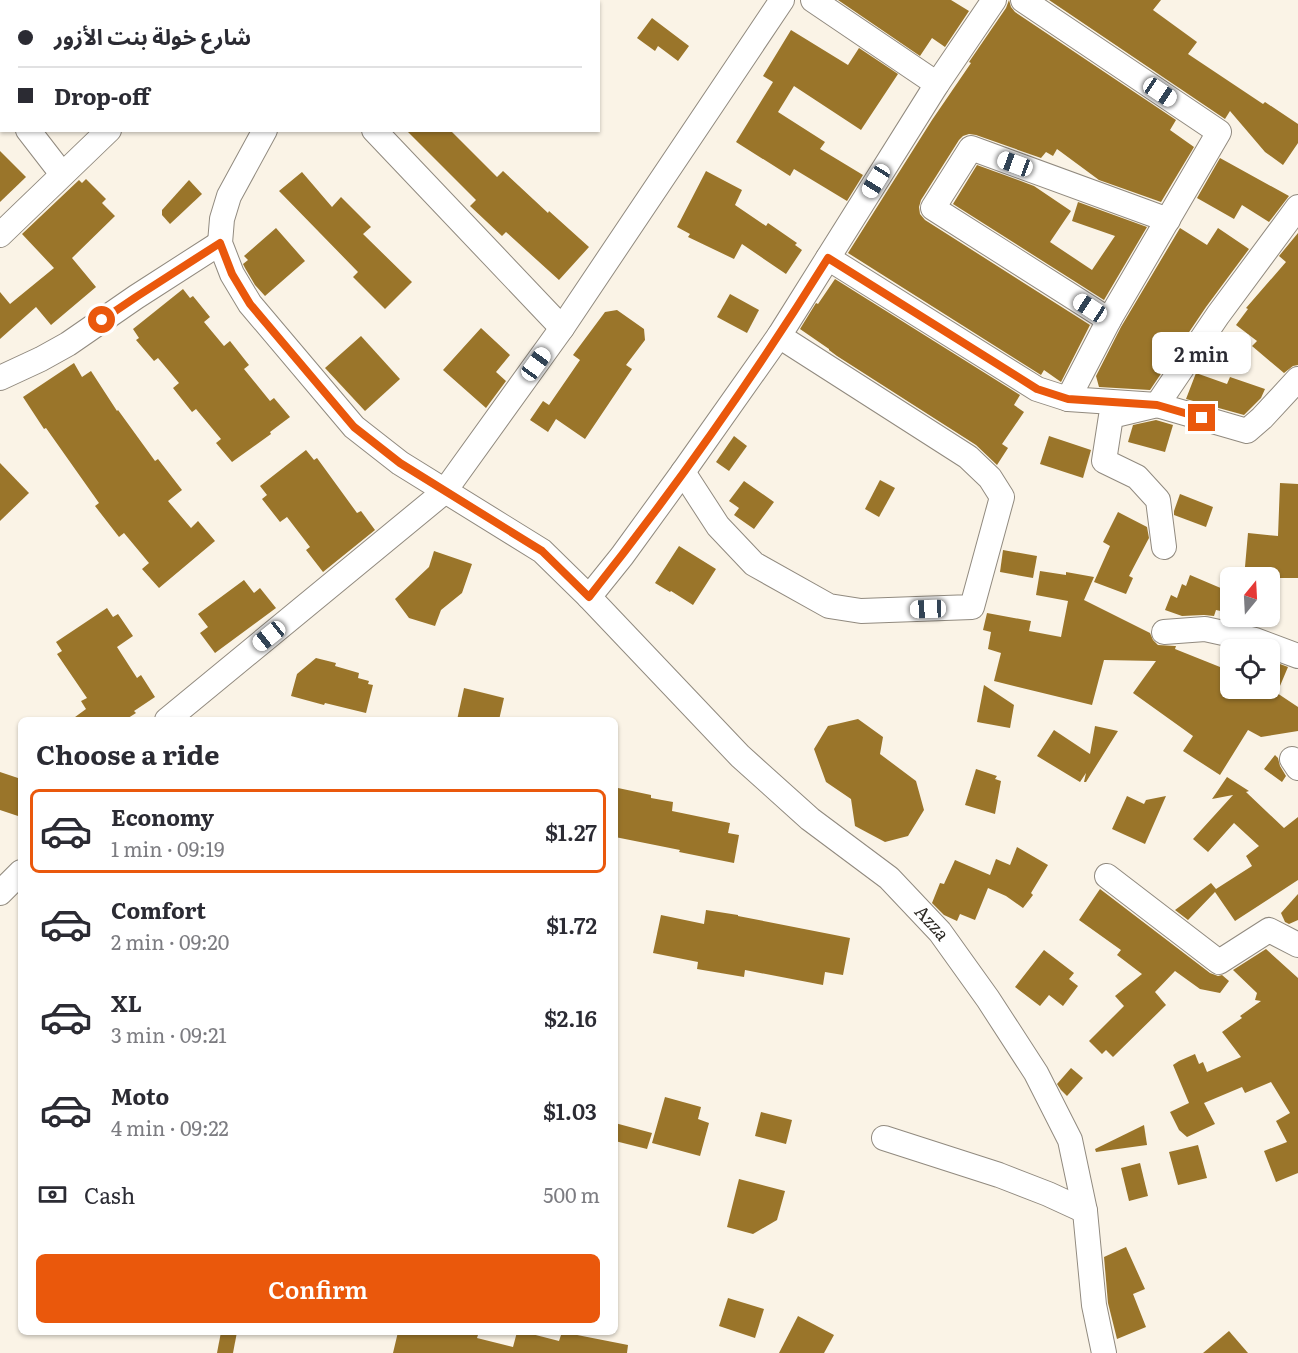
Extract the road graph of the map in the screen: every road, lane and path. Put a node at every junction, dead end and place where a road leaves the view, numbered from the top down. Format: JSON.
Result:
{"nodes":[{"id":1,"x":782,"y":0,"type":"edge"},
{"id":2,"x":813,"y":0,"type":"edge"},
{"id":3,"x":994,"y":0,"type":"edge"},
{"id":4,"x":1023,"y":0,"type":"edge"},
{"id":5,"x":937,"y":84,"type":"junction"},
{"id":6,"x":30,"y":132,"type":"edge"},
{"id":7,"x":107,"y":132,"type":"edge"},
{"id":8,"x":264,"y":132,"type":"edge"},
{"id":9,"x":376,"y":132,"type":"edge"},
{"id":10,"x":62,"y":174,"type":"junction"},
{"id":11,"x":1298,"y":207,"type":"edge"},
{"id":12,"x":1168,"y":220,"type":"junction"},
{"id":13,"x":0,"y":235,"type":"edge"},
{"id":14,"x":220,"y":243,"type":"junction"},
{"id":15,"x":828,"y":258,"type":"junction"},
{"id":16,"x":1109,"y":320,"type":"junction"},
{"id":17,"x":562,"y":328,"type":"junction"},
{"id":18,"x":779,"y":336,"type":"junction"},
{"id":19,"x":0,"y":378,"type":"edge"},
{"id":20,"x":1298,"y":379,"type":"edge"},
{"id":21,"x":1068,"y":399,"type":"junction"},
{"id":22,"x":1157,"y":405,"type":"junction"},
{"id":23,"x":683,"y":472,"type":"junction"},
{"id":24,"x":444,"y":492,"type":"junction"},
{"id":25,"x":1164,"y":547,"type":"dead end"},
{"id":26,"x":589,"y":597,"type":"junction"},
{"id":27,"x":1164,"y":632,"type":"dead end"},
{"id":28,"x":1298,"y":656,"type":"edge"},
{"id":29,"x":170,"y":717,"type":"edge"},
{"id":30,"x":18,"y":875,"type":"edge"},
{"id":31,"x":1107,"y":876,"type":"dead end"},
{"id":32,"x":0,"y":893,"type":"edge"},
{"id":33,"x":1298,"y":945,"type":"edge"},
{"id":34,"x":884,"y":1138,"type":"dead end"},
{"id":35,"x":1084,"y":1211,"type":"junction"},
{"id":36,"x":1104,"y":1353,"type":"edge"}],
"edges":[{"from":1,"to":17,"type":"street"},
{"from":2,"to":5,"type":"street"},
{"from":3,"to":5,"type":"street"},
{"from":4,"to":12,"type":"street"},
{"from":5,"to":15,"type":"street"},
{"from":6,"to":10,"type":"street"},
{"from":7,"to":10,"type":"street"},
{"from":8,"to":14,"type":"street"},
{"from":9,"to":17,"type":"street"},
{"from":10,"to":13,"type":"street"},
{"from":11,"to":22,"type":"street"},
{"from":12,"to":16,"type":"street"},
{"from":12,"to":16,"type":"street"},
{"from":14,"to":19,"type":"street"},
{"from":14,"to":24,"type":"street","name":"Azza"},
{"from":15,"to":18,"type":"street"},
{"from":15,"to":21,"type":"street"},
{"from":16,"to":21,"type":"street"},
{"from":17,"to":24,"type":"street"},
{"from":18,"to":23,"type":"street"},
{"from":18,"to":23,"type":"street"},
{"from":20,"to":22,"type":"street"},
{"from":21,"to":22,"type":"street"},
{"from":22,"to":25,"type":"street"},
{"from":23,"to":26,"type":"street"},
{"from":24,"to":26,"type":"street","name":"Azza"},
{"from":24,"to":29,"type":"street"},
{"from":26,"to":35,"type":"street","name":"Azza"},
{"from":27,"to":28,"type":"street"},
{"from":30,"to":32,"type":"street"},
{"from":31,"to":33,"type":"street"},
{"from":34,"to":35,"type":"street"},
{"from":35,"to":36,"type":"street","name":"Azza"}]}
